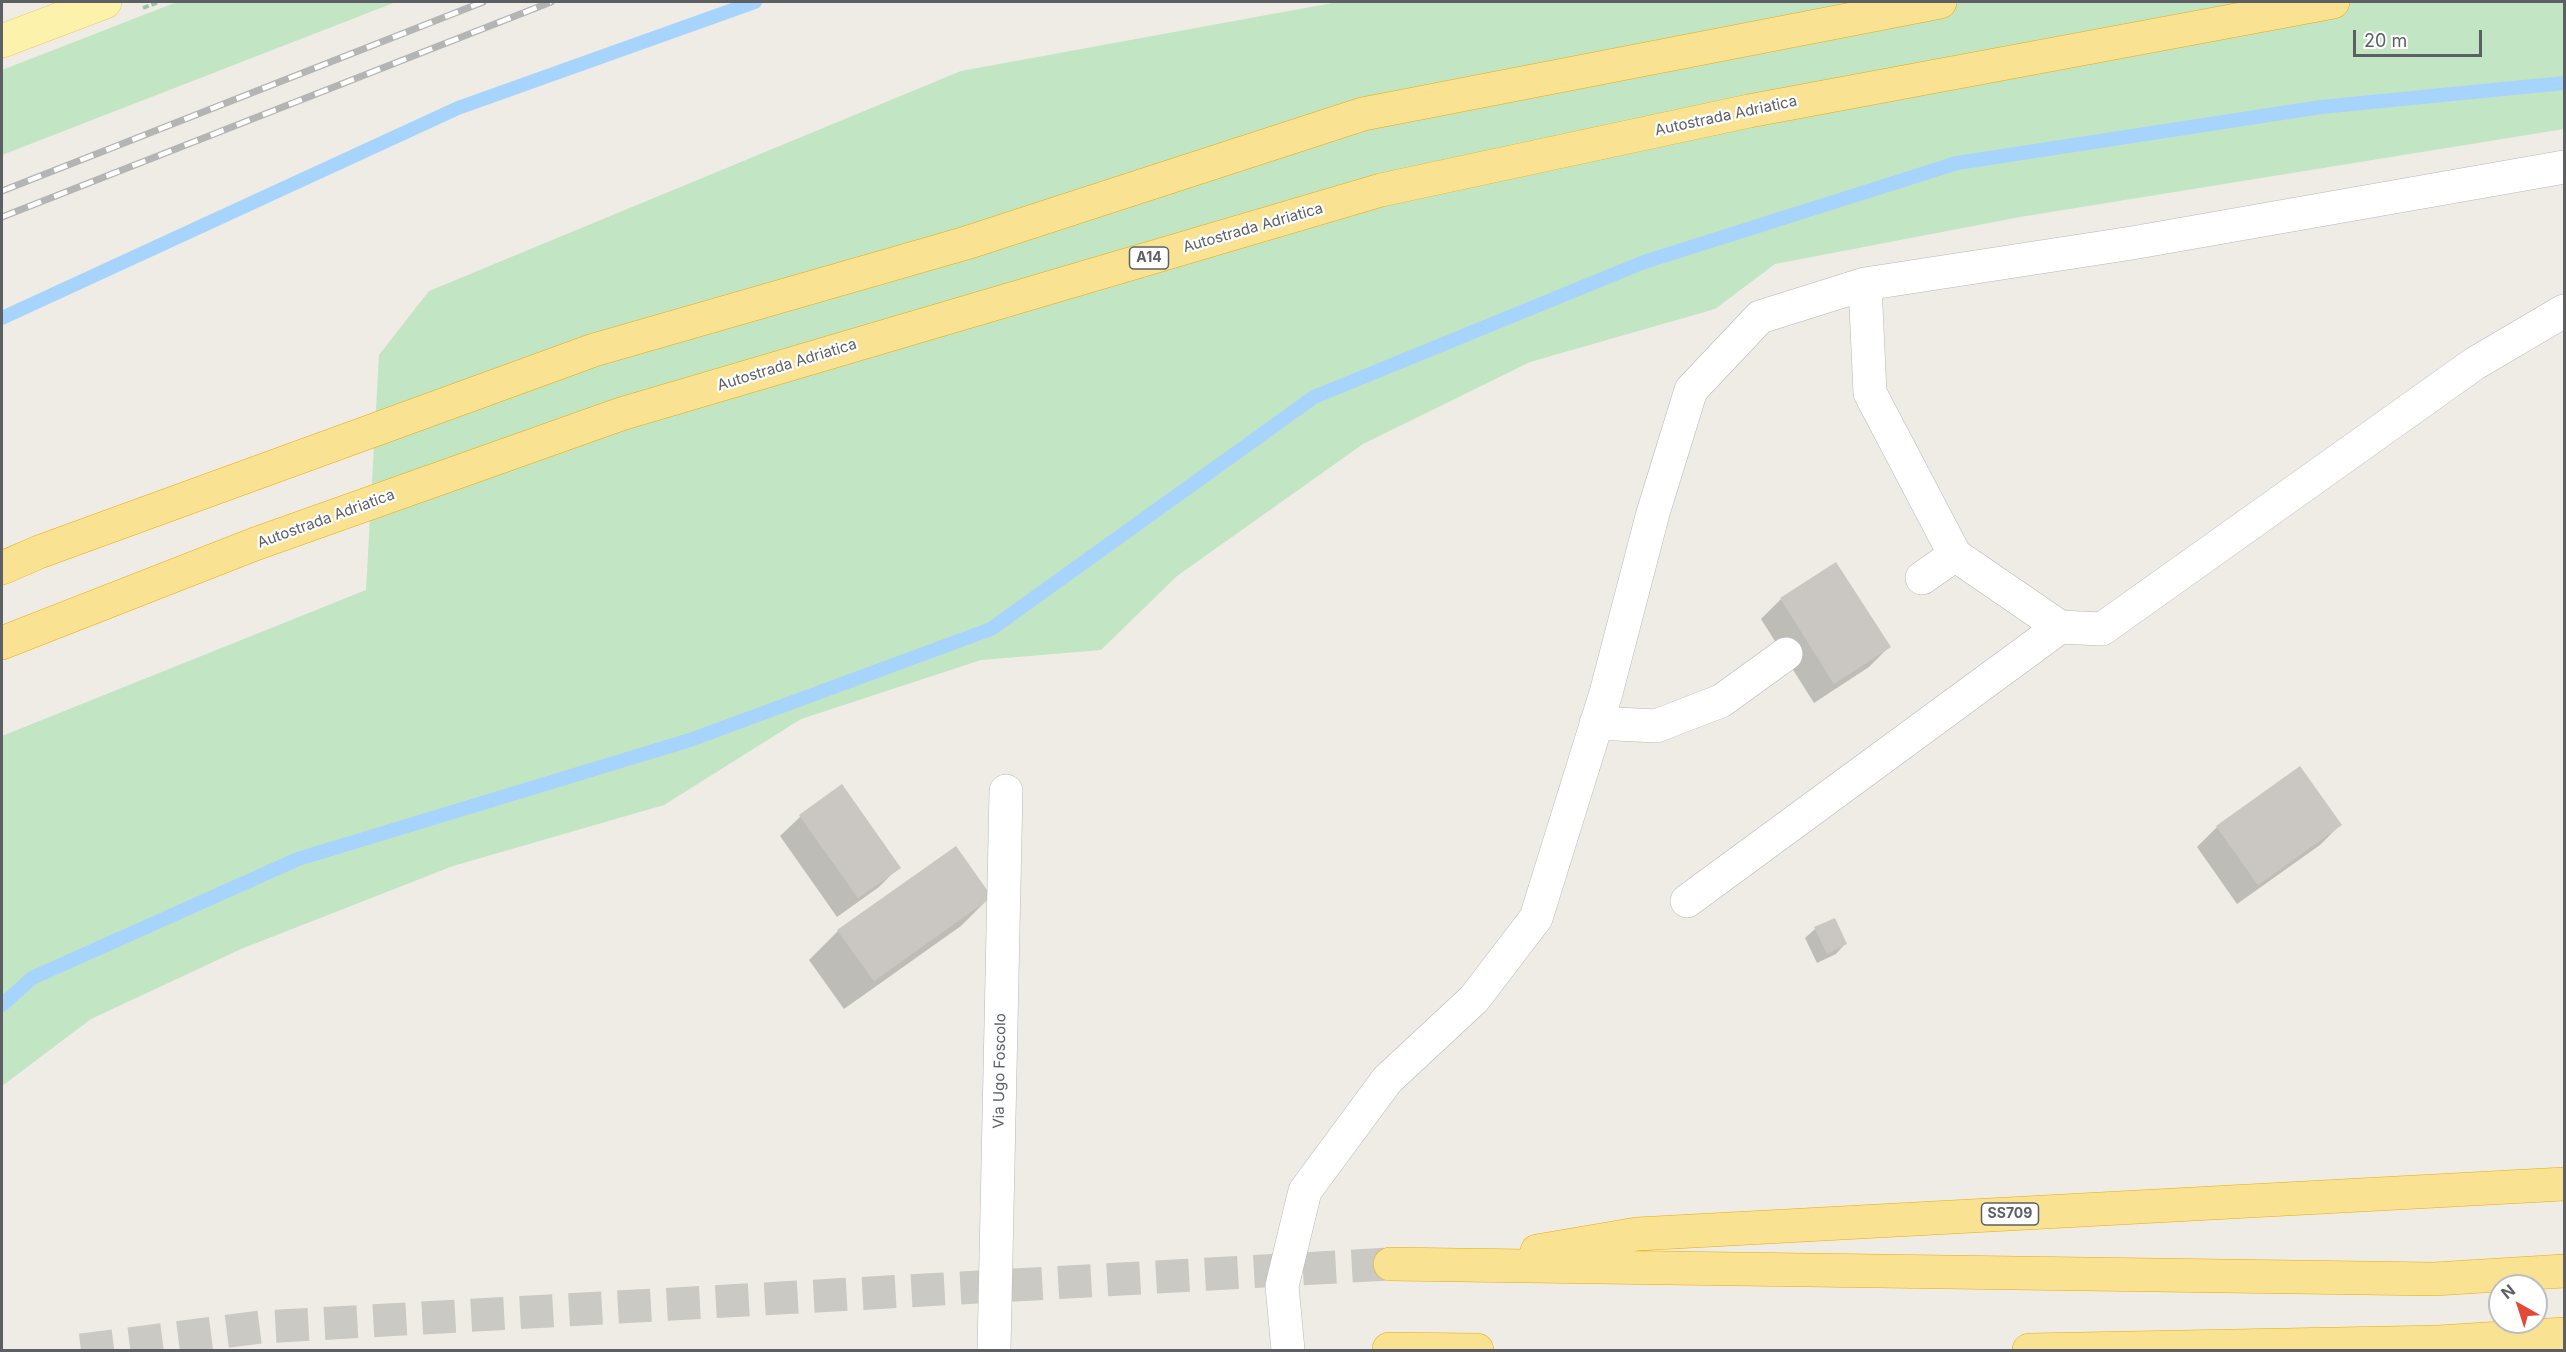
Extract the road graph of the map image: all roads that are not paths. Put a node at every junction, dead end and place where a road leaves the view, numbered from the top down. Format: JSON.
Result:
{"nodes":[{"id":1,"x":105,"y":2,"type":"edge"},
{"id":2,"x":1940,"y":2,"type":"edge"},
{"id":3,"x":2333,"y":2,"type":"edge"},
{"id":4,"x":2,"y":41,"type":"edge"},
{"id":5,"x":2565,"y":166,"type":"edge"},
{"id":6,"x":1865,"y":284,"type":"junction"},
{"id":7,"x":2565,"y":311,"type":"edge"},
{"id":8,"x":1955,"y":555,"type":"junction"},
{"id":9,"x":2,"y":568,"type":"edge"},
{"id":10,"x":1922,"y":578,"type":"dead end"},
{"id":11,"x":2060,"y":627,"type":"junction"},
{"id":12,"x":2,"y":644,"type":"edge"},
{"id":13,"x":1786,"y":654,"type":"dead end"},
{"id":14,"x":1596,"y":723,"type":"junction"},
{"id":15,"x":1006,"y":791,"type":"dead end"},
{"id":16,"x":1687,"y":901,"type":"dead end"},
{"id":17,"x":2565,"y":1184,"type":"edge"},
{"id":18,"x":1390,"y":1264,"type":"tunnel mouth"},
{"id":19,"x":1458,"y":1265,"type":"junction"},
{"id":20,"x":2565,"y":1271,"type":"edge"},
{"id":21,"x":2565,"y":1335,"type":"edge"},
{"id":22,"x":1389,"y":1349,"type":"edge"},
{"id":23,"x":994,"y":1350,"type":"edge"},
{"id":24,"x":1288,"y":1350,"type":"edge"},
{"id":25,"x":1477,"y":1350,"type":"edge"},
{"id":26,"x":2029,"y":1350,"type":"edge"}],
"edges":[{"from":1,"to":4,"type":"main road"},
{"from":2,"to":9,"type":"highway"},
{"from":3,"to":12,"type":"highway","name":"Autostrada Adriatica","number":"A14"},
{"from":5,"to":6,"type":"street"},
{"from":6,"to":8,"type":"street"},
{"from":6,"to":14,"type":"street"},
{"from":7,"to":11,"type":"street"},
{"from":8,"to":10,"type":"street"},
{"from":8,"to":11,"type":"street"},
{"from":11,"to":16,"type":"street"},
{"from":13,"to":14,"type":"street"},
{"from":14,"to":24,"type":"street"},
{"from":15,"to":23,"type":"street","name":"Via Ugo Foscolo"},
{"from":17,"to":19,"type":"highway","number":"SS709"},
{"from":18,"to":19,"type":"highway","number":"SS709"},
{"from":19,"to":20,"type":"highway","number":"SS709"},
{"from":21,"to":26,"type":"highway"},
{"from":22,"to":25,"type":"highway"}]}
